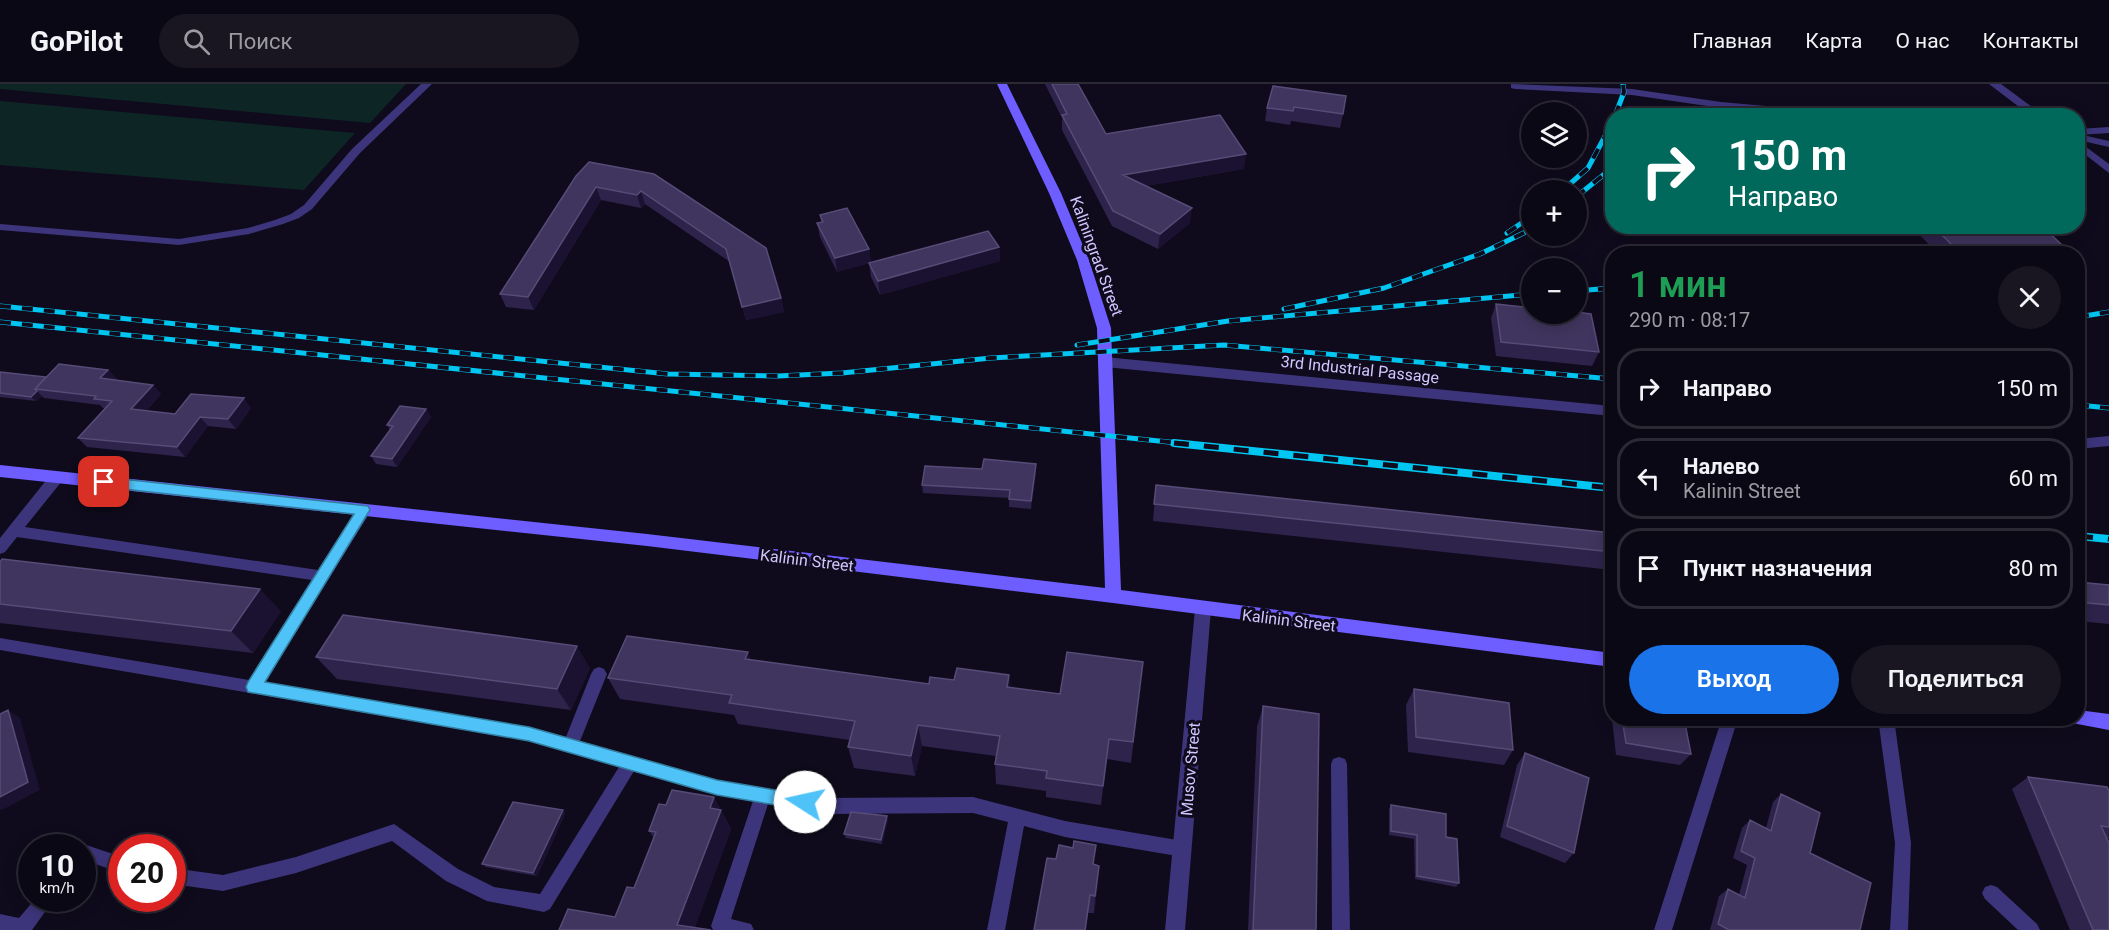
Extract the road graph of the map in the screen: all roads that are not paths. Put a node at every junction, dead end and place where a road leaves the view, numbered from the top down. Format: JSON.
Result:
{"nodes":[{"id":1,"x":427,"y":84,"type":"edge"},
{"id":2,"x":1002,"y":84,"type":"edge"},
{"id":3,"x":1994,"y":84,"type":"edge"},
{"id":4,"x":1515,"y":86,"type":"dead end"},
{"id":5,"x":390,"y":101,"type":"dead end"},
{"id":6,"x":408,"y":102,"type":"junction"},
{"id":7,"x":1755,"y":108,"type":"edge"},
{"id":8,"x":2028,"y":108,"type":"edge"},
{"id":9,"x":2109,"y":130,"type":"edge"},
{"id":10,"x":2085,"y":133,"type":"edge"},
{"id":11,"x":2085,"y":136,"type":"edge"},
{"id":12,"x":345,"y":144,"type":"dead end"},
{"id":13,"x":2109,"y":144,"type":"edge"},
{"id":14,"x":362,"y":145,"type":"junction"},
{"id":15,"x":2085,"y":150,"type":"edge"},
{"id":16,"x":2109,"y":170,"type":"edge"},
{"id":17,"x":319,"y":173,"type":"dead end"},
{"id":18,"x":337,"y":173,"type":"junction"},
{"id":19,"x":0,"y":226,"type":"edge"},
{"id":20,"x":1105,"y":362,"type":"junction"},
{"id":21,"x":1605,"y":410,"type":"edge"},
{"id":22,"x":2109,"y":441,"type":"edge"},
{"id":23,"x":2085,"y":443,"type":"edge"},
{"id":24,"x":0,"y":471,"type":"edge"},
{"id":25,"x":57,"y":477,"type":"junction"},
{"id":26,"x":364,"y":510,"type":"junction"},
{"id":27,"x":14,"y":531,"type":"junction"},
{"id":28,"x":0,"y":548,"type":"edge"},
{"id":29,"x":322,"y":576,"type":"junction"},
{"id":30,"x":1113,"y":596,"type":"junction"},
{"id":31,"x":1203,"y":609,"type":"junction"},
{"id":32,"x":0,"y":644,"type":"edge"},
{"id":33,"x":1605,"y":659,"type":"edge"},
{"id":34,"x":599,"y":674,"type":"dead end"},
{"id":35,"x":253,"y":687,"type":"junction"},
{"id":36,"x":2085,"y":719,"type":"edge"},
{"id":37,"x":2109,"y":722,"type":"edge"},
{"id":38,"x":1727,"y":726,"type":"edge"},
{"id":39,"x":1887,"y":726,"type":"edge"},
{"id":40,"x":570,"y":746,"type":"junction"},
{"id":41,"x":629,"y":764,"type":"junction"},
{"id":42,"x":1339,"y":764,"type":"dead end"},
{"id":43,"x":763,"y":795,"type":"junction"},
{"id":44,"x":1017,"y":817,"type":"junction"},
{"id":45,"x":1182,"y":849,"type":"junction"},
{"id":46,"x":186,"y":878,"type":"edge"},
{"id":47,"x":1990,"y":893,"type":"dead end"},
{"id":48,"x":35,"y":912,"type":"edge"},
{"id":49,"x":0,"y":923,"type":"edge"},
{"id":50,"x":745,"y":930,"type":"edge"},
{"id":51,"x":996,"y":930,"type":"edge"},
{"id":52,"x":1175,"y":930,"type":"edge"},
{"id":53,"x":1341,"y":930,"type":"edge"},
{"id":54,"x":1663,"y":930,"type":"edge"},
{"id":55,"x":1899,"y":930,"type":"edge"},
{"id":56,"x":2031,"y":930,"type":"edge"}],
"edges":[{"from":1,"to":6,"type":"lane"},
{"from":2,"to":20,"type":"main road","name":"Kaliningrad Street"},
{"from":3,"to":8,"type":"street"},
{"from":4,"to":7,"type":"street"},
{"from":5,"to":6,"type":"lane"},
{"from":6,"to":14,"type":"lane"},
{"from":9,"to":10,"type":"street"},
{"from":11,"to":13,"type":"lane"},
{"from":12,"to":14,"type":"lane"},
{"from":14,"to":18,"type":"lane"},
{"from":15,"to":16,"type":"street"},
{"from":17,"to":18,"type":"lane"},
{"from":18,"to":19,"type":"lane"},
{"from":20,"to":21,"type":"street","name":"3rd Industrial Passage"},
{"from":20,"to":30,"type":"main road","name":"Kaliningrad Street"},
{"from":22,"to":23,"type":"street"},
{"from":24,"to":25,"type":"main road","name":"Kalinin Street"},
{"from":25,"to":26,"type":"main road","name":"Kalinin Street"},
{"from":25,"to":27,"type":"lane"},
{"from":26,"to":29,"type":"lane"},
{"from":26,"to":30,"type":"main road","name":"Kalinin Street"},
{"from":27,"to":28,"type":"lane"},
{"from":27,"to":29,"type":"lane"},
{"from":29,"to":35,"type":"lane"},
{"from":30,"to":31,"type":"main road","name":"Kalinin Street"},
{"from":31,"to":33,"type":"main road","name":"Kalinin Street"},
{"from":31,"to":45,"type":"street","name":"Musov Street"},
{"from":32,"to":35,"type":"lane"},
{"from":34,"to":40,"type":"lane"},
{"from":35,"to":40,"type":"lane"},
{"from":36,"to":37,"type":"main road"},
{"from":38,"to":54,"type":"lane"},
{"from":39,"to":55,"type":"lane"},
{"from":40,"to":41,"type":"lane"},
{"from":41,"to":43,"type":"lane"},
{"from":41,"to":46,"type":"lane"},
{"from":42,"to":53,"type":"lane"},
{"from":43,"to":44,"type":"lane"},
{"from":43,"to":50,"type":"lane"},
{"from":44,"to":45,"type":"lane"},
{"from":44,"to":51,"type":"lane"},
{"from":45,"to":52,"type":"street","name":"Musov Street"},
{"from":47,"to":56,"type":"lane"},
{"from":48,"to":49,"type":"lane"}]}
